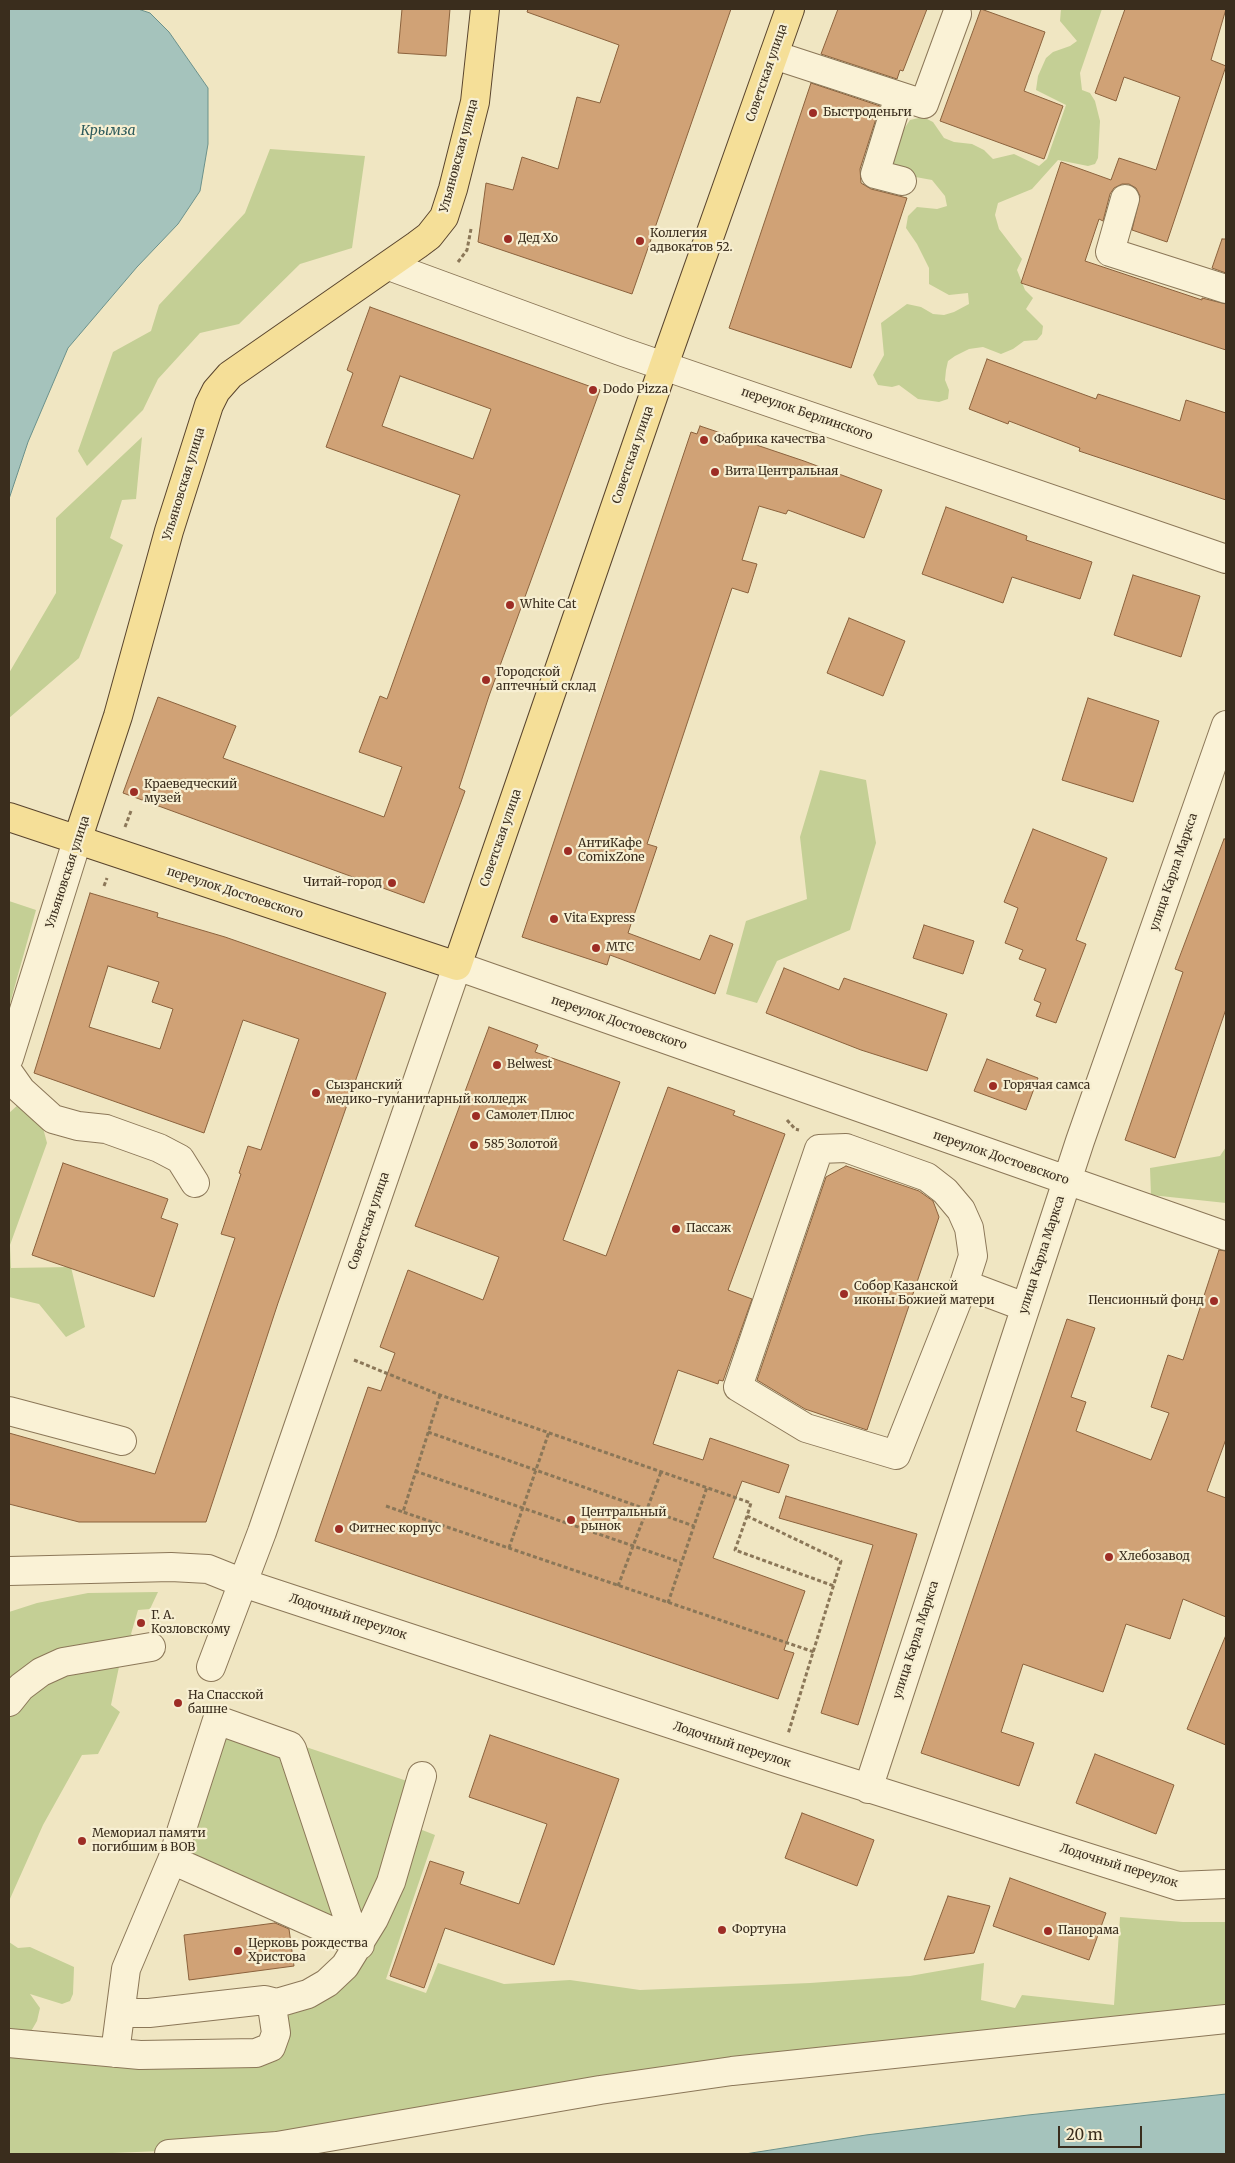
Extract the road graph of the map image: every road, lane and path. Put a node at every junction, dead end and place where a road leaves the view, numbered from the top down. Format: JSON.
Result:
{"nodes":[{"id":1,"x":486,"y":9,"type":"edge"},
{"id":2,"x":790,"y":9,"type":"edge"},
{"id":3,"x":957,"y":14,"type":"dead end"},
{"id":4,"x":774,"y":55,"type":"junction"},
{"id":5,"x":899,"y":96,"type":"junction"},
{"id":6,"x":902,"y":182,"type":"dead end"},
{"id":7,"x":1125,"y":199,"type":"dead end"},
{"id":8,"x":472,"y":222,"type":"dead end"},
{"id":9,"x":389,"y":266,"type":"junction"},
{"id":10,"x":442,"y":285,"type":"junction"},
{"id":11,"x":1226,"y":289,"type":"edge"},
{"id":12,"x":664,"y":365,"type":"junction"},
{"id":13,"x":1226,"y":559,"type":"edge"},
{"id":14,"x":1226,"y":725,"type":"edge"},
{"id":15,"x":9,"y":818,"type":"edge"},
{"id":16,"x":77,"y":841,"type":"junction"},
{"id":17,"x":457,"y":966,"type":"junction"},
{"id":18,"x":9,"y":1058,"type":"edge"},
{"id":19,"x":9,"y":1073,"type":"edge"},
{"id":20,"x":1067,"y":1181,"type":"junction"},
{"id":21,"x":195,"y":1183,"type":"dead end"},
{"id":22,"x":1226,"y":1236,"type":"edge"},
{"id":23,"x":964,"y":1284,"type":"junction"},
{"id":24,"x":1024,"y":1307,"type":"junction"},
{"id":25,"x":354,"y":1360,"type":"dead end"},
{"id":26,"x":440,"y":1395,"type":"junction"},
{"id":27,"x":9,"y":1411,"type":"edge"},
{"id":28,"x":428,"y":1432,"type":"junction"},
{"id":29,"x":549,"y":1432,"type":"junction"},
{"id":30,"x":122,"y":1441,"type":"dead end"},
{"id":31,"x":536,"y":1469,"type":"junction"},
{"id":32,"x":415,"y":1471,"type":"junction"},
{"id":33,"x":661,"y":1472,"type":"junction"},
{"id":34,"x":707,"y":1488,"type":"junction"},
{"id":35,"x":386,"y":1506,"type":"dead end"},
{"id":36,"x":523,"y":1508,"type":"junction"},
{"id":37,"x":647,"y":1509,"type":"junction"},
{"id":38,"x":403,"y":1512,"type":"junction"},
{"id":39,"x":747,"y":1516,"type":"junction"},
{"id":40,"x":694,"y":1526,"type":"junction"},
{"id":41,"x":633,"y":1546,"type":"junction"},
{"id":42,"x":509,"y":1548,"type":"junction"},
{"id":43,"x":680,"y":1562,"type":"junction"},
{"id":44,"x":9,"y":1571,"type":"edge"},
{"id":45,"x":243,"y":1583,"type":"junction"},
{"id":46,"x":618,"y":1586,"type":"junction"},
{"id":47,"x":834,"y":1586,"type":"junction"},
{"id":48,"x":668,"y":1602,"type":"junction"},
{"id":49,"x":151,"y":1647,"type":"dead end"},
{"id":50,"x":814,"y":1652,"type":"junction"},
{"id":51,"x":211,"y":1667,"type":"dead end"},
{"id":52,"x":9,"y":1702,"type":"edge"},
{"id":53,"x":780,"y":1760,"type":"junction"},
{"id":54,"x":422,"y":1776,"type":"dead end"},
{"id":55,"x":868,"y":1789,"type":"junction"},
{"id":56,"x":172,"y":1860,"type":"junction"},
{"id":57,"x":1226,"y":1884,"type":"edge"},
{"id":58,"x":358,"y":1944,"type":"junction"},
{"id":59,"x":277,"y":2003,"type":"junction"},
{"id":60,"x":120,"y":2013,"type":"junction"},
{"id":61,"x":1226,"y":2019,"type":"edge"},
{"id":62,"x":9,"y":2043,"type":"edge"},
{"id":63,"x":115,"y":2053,"type":"junction"},
{"id":64,"x":169,"y":2154,"type":"edge"}],
"edges":[{"from":1,"to":9,"type":"main road","name":"Ульяновская улица"},
{"from":2,"to":4,"type":"main road","name":"Советская улица"},
{"from":3,"to":5,"type":"street"},
{"from":4,"to":5,"type":"street"},
{"from":4,"to":12,"type":"main road","name":"Советская улица"},
{"from":5,"to":6,"type":"street"},
{"from":7,"to":11,"type":"street"},
{"from":8,"to":10,"type":"path"},
{"from":9,"to":10,"type":"street","name":"переулок Берлинского"},
{"from":9,"to":16,"type":"main road","name":"Ульяновская улица"},
{"from":10,"to":12,"type":"street","name":"переулок Берлинского"},
{"from":12,"to":13,"type":"street","name":"переулок Берлинского"},
{"from":12,"to":17,"type":"main road","name":"Советская улица"},
{"from":14,"to":20,"type":"street","name":"улица Карла Маркса"},
{"from":15,"to":16,"type":"main road","name":"переулок Достоевского"},
{"from":16,"to":17,"type":"main road","name":"переулок Достоевского"},
{"from":16,"to":18,"type":"street","name":"Ульяновская улица"},
{"from":17,"to":20,"type":"street","name":"переулок Достоевского"},
{"from":17,"to":45,"type":"street","name":"Советская улица"},
{"from":19,"to":21,"type":"street"},
{"from":20,"to":22,"type":"street","name":"переулок Достоевского"},
{"from":20,"to":24,"type":"street","name":"улица Карла Маркса"},
{"from":23,"to":23,"type":"street"},
{"from":23,"to":24,"type":"street"},
{"from":24,"to":55,"type":"street","name":"улица Карла Маркса"},
{"from":25,"to":26,"type":"path"},
{"from":26,"to":28,"type":"path"},
{"from":26,"to":29,"type":"path"},
{"from":27,"to":30,"type":"street"},
{"from":28,"to":31,"type":"path"},
{"from":28,"to":32,"type":"path"},
{"from":29,"to":31,"type":"path"},
{"from":29,"to":33,"type":"path"},
{"from":31,"to":36,"type":"path"},
{"from":31,"to":37,"type":"path"},
{"from":32,"to":36,"type":"path"},
{"from":32,"to":38,"type":"path"},
{"from":33,"to":34,"type":"path"},
{"from":33,"to":37,"type":"path"},
{"from":34,"to":39,"type":"path"},
{"from":34,"to":40,"type":"path"},
{"from":35,"to":38,"type":"path"},
{"from":36,"to":41,"type":"path"},
{"from":36,"to":42,"type":"path"},
{"from":37,"to":40,"type":"path"},
{"from":37,"to":41,"type":"path"},
{"from":38,"to":42,"type":"path"},
{"from":39,"to":47,"type":"path"},
{"from":39,"to":47,"type":"path"},
{"from":40,"to":43,"type":"path"},
{"from":41,"to":43,"type":"path"},
{"from":41,"to":46,"type":"path"},
{"from":42,"to":46,"type":"path"},
{"from":43,"to":48,"type":"path"},
{"from":44,"to":45,"type":"street","name":"Лодочный переулок"},
{"from":45,"to":51,"type":"street","name":"Советская улица"},
{"from":45,"to":53,"type":"street","name":"Лодочный переулок"},
{"from":46,"to":48,"type":"path"},
{"from":47,"to":50,"type":"path"},
{"from":48,"to":50,"type":"path"},
{"from":49,"to":52,"type":"street"},
{"from":50,"to":53,"type":"path"},
{"from":53,"to":55,"type":"street","name":"Лодочный переулок"},
{"from":54,"to":58,"type":"street"},
{"from":55,"to":57,"type":"street","name":"Лодочный переулок"},
{"from":56,"to":58,"type":"street"},
{"from":56,"to":58,"type":"street"},
{"from":56,"to":60,"type":"street"},
{"from":58,"to":59,"type":"street"},
{"from":59,"to":60,"type":"street"},
{"from":59,"to":63,"type":"street"},
{"from":60,"to":63,"type":"street"},
{"from":61,"to":64,"type":"street"},
{"from":62,"to":63,"type":"street"}]}
